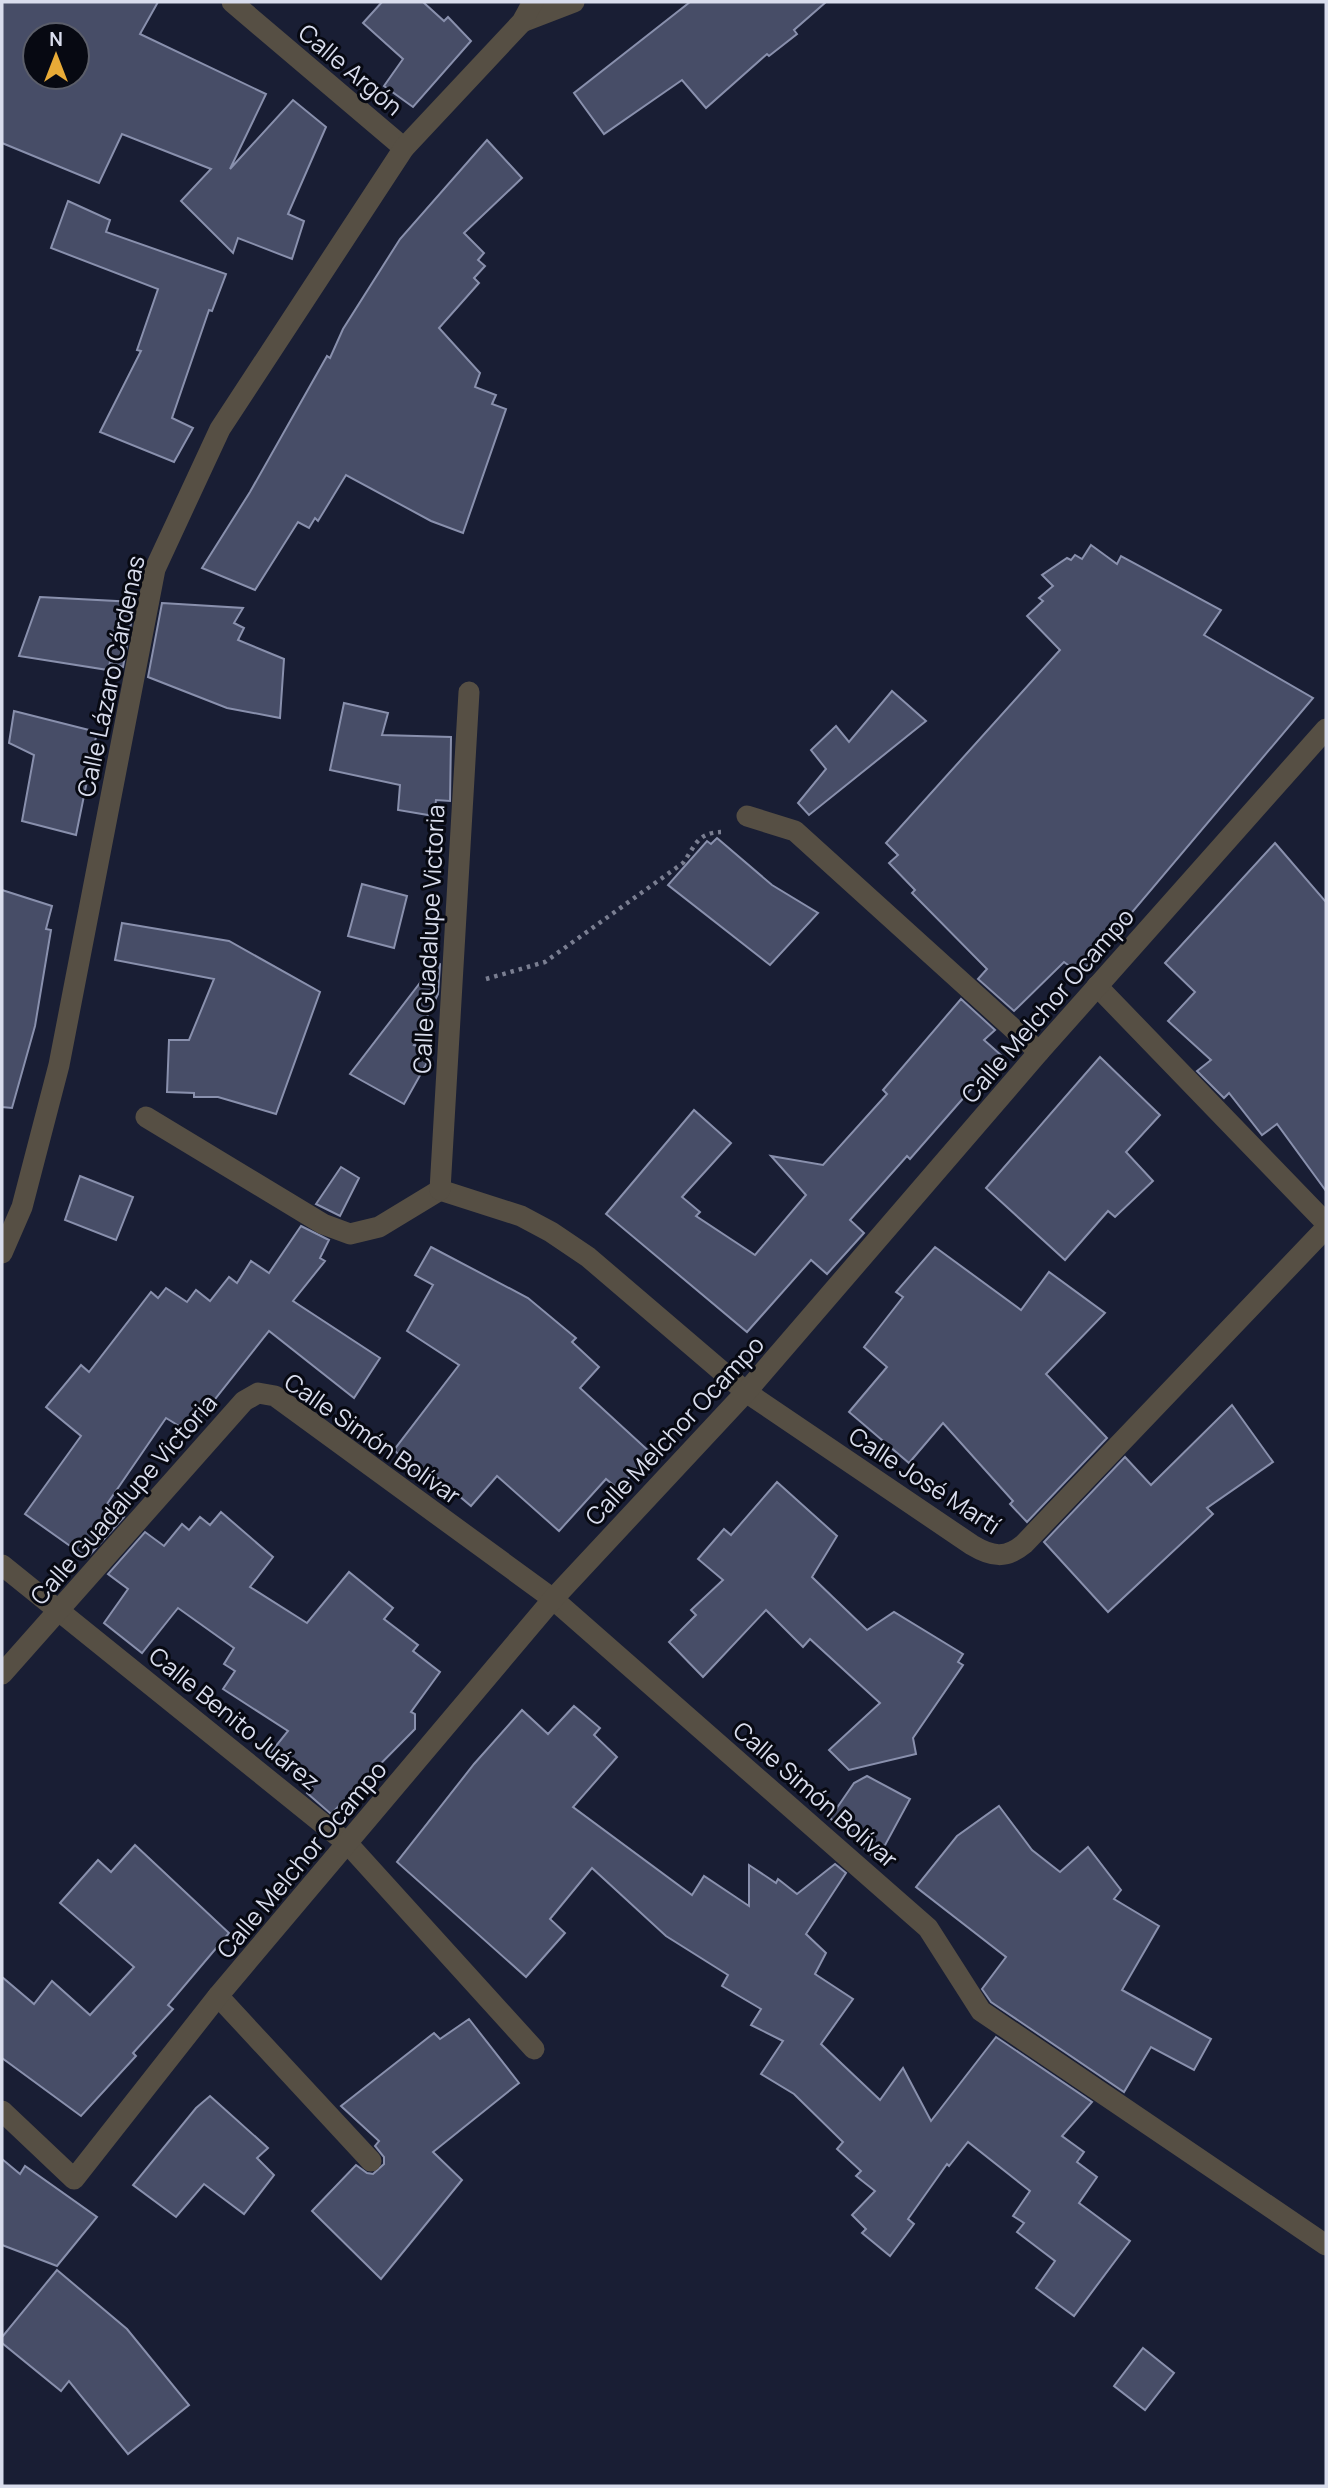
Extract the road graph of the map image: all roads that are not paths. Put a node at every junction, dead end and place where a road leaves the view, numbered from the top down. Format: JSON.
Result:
{"nodes":[{"id":1,"x":232,"y":2,"type":"edge"},
{"id":2,"x":533,"y":2,"type":"edge"},
{"id":3,"x":574,"y":2,"type":"edge"},
{"id":4,"x":522,"y":22,"type":"junction"},
{"id":5,"x":404,"y":148,"type":"junction"},
{"id":6,"x":469,"y":692,"type":"dead end"},
{"id":7,"x":1324,"y":734,"type":"edge"},
{"id":8,"x":747,"y":816,"type":"road end"},
{"id":9,"x":1097,"y":986,"type":"junction"},
{"id":10,"x":1039,"y":1052,"type":"junction"},
{"id":11,"x":146,"y":1117,"type":"dead end"},
{"id":12,"x":440,"y":1190,"type":"junction"},
{"id":13,"x":1326,"y":1225,"type":"edge"},
{"id":14,"x":2,"y":1253,"type":"edge"},
{"id":15,"x":746,"y":1392,"type":"junction"},
{"id":16,"x":258,"y":1393,"type":"joint"},
{"id":17,"x":2,"y":1564,"type":"edge"},
{"id":18,"x":553,"y":1600,"type":"junction"},
{"id":19,"x":61,"y":1610,"type":"junction"},
{"id":20,"x":2,"y":1674,"type":"edge"},
{"id":21,"x":348,"y":1844,"type":"junction"},
{"id":22,"x":218,"y":1996,"type":"junction"},
{"id":23,"x":534,"y":2049,"type":"dead end"},
{"id":24,"x":2,"y":2111,"type":"edge"},
{"id":25,"x":371,"y":2161,"type":"dead end"},
{"id":26,"x":1326,"y":2245,"type":"edge"}],
"edges":[{"from":1,"to":5,"type":"street","name":"Calle Argón"},
{"from":2,"to":4,"type":"street","name":"Calle Lázaro Cárdenas"},
{"from":3,"to":4,"type":"street"},
{"from":4,"to":5,"type":"street","name":"Calle Lázaro Cárdenas"},
{"from":5,"to":14,"type":"street","name":"Calle Lázaro Cárdenas"},
{"from":6,"to":12,"type":"street","name":"Calle Guadalupe Victoria"},
{"from":7,"to":9,"type":"street","name":"Calle Melchor Ocampo"},
{"from":8,"to":10,"type":"street"},
{"from":9,"to":10,"type":"street","name":"Calle Melchor Ocampo"},
{"from":9,"to":13,"type":"street"},
{"from":10,"to":15,"type":"street","name":"Calle Melchor Ocampo"},
{"from":11,"to":12,"type":"street"},
{"from":12,"to":15,"type":"street","name":"Calle José Martí"},
{"from":13,"to":15,"type":"street","name":"Calle José Martí"},
{"from":15,"to":18,"type":"street","name":"Calle Melchor Ocampo"},
{"from":16,"to":18,"type":"street","name":"Calle Simón Bolívar"},
{"from":16,"to":19,"type":"street","name":"Calle Guadalupe Victoria"},
{"from":17,"to":19,"type":"street","name":"Calle Benito Juárez"},
{"from":18,"to":21,"type":"street","name":"Calle Melchor Ocampo"},
{"from":18,"to":26,"type":"street","name":"Calle Simón Bolívar"},
{"from":19,"to":20,"type":"street","name":"Calle Guadalupe Victoria"},
{"from":19,"to":21,"type":"street","name":"Calle Benito Juárez"},
{"from":21,"to":22,"type":"street","name":"Calle Melchor Ocampo"},
{"from":21,"to":23,"type":"street","name":"Calle Benito Juárez"},
{"from":22,"to":24,"type":"street","name":"Calle Melchor Ocampo"},
{"from":22,"to":25,"type":"street"}]}
